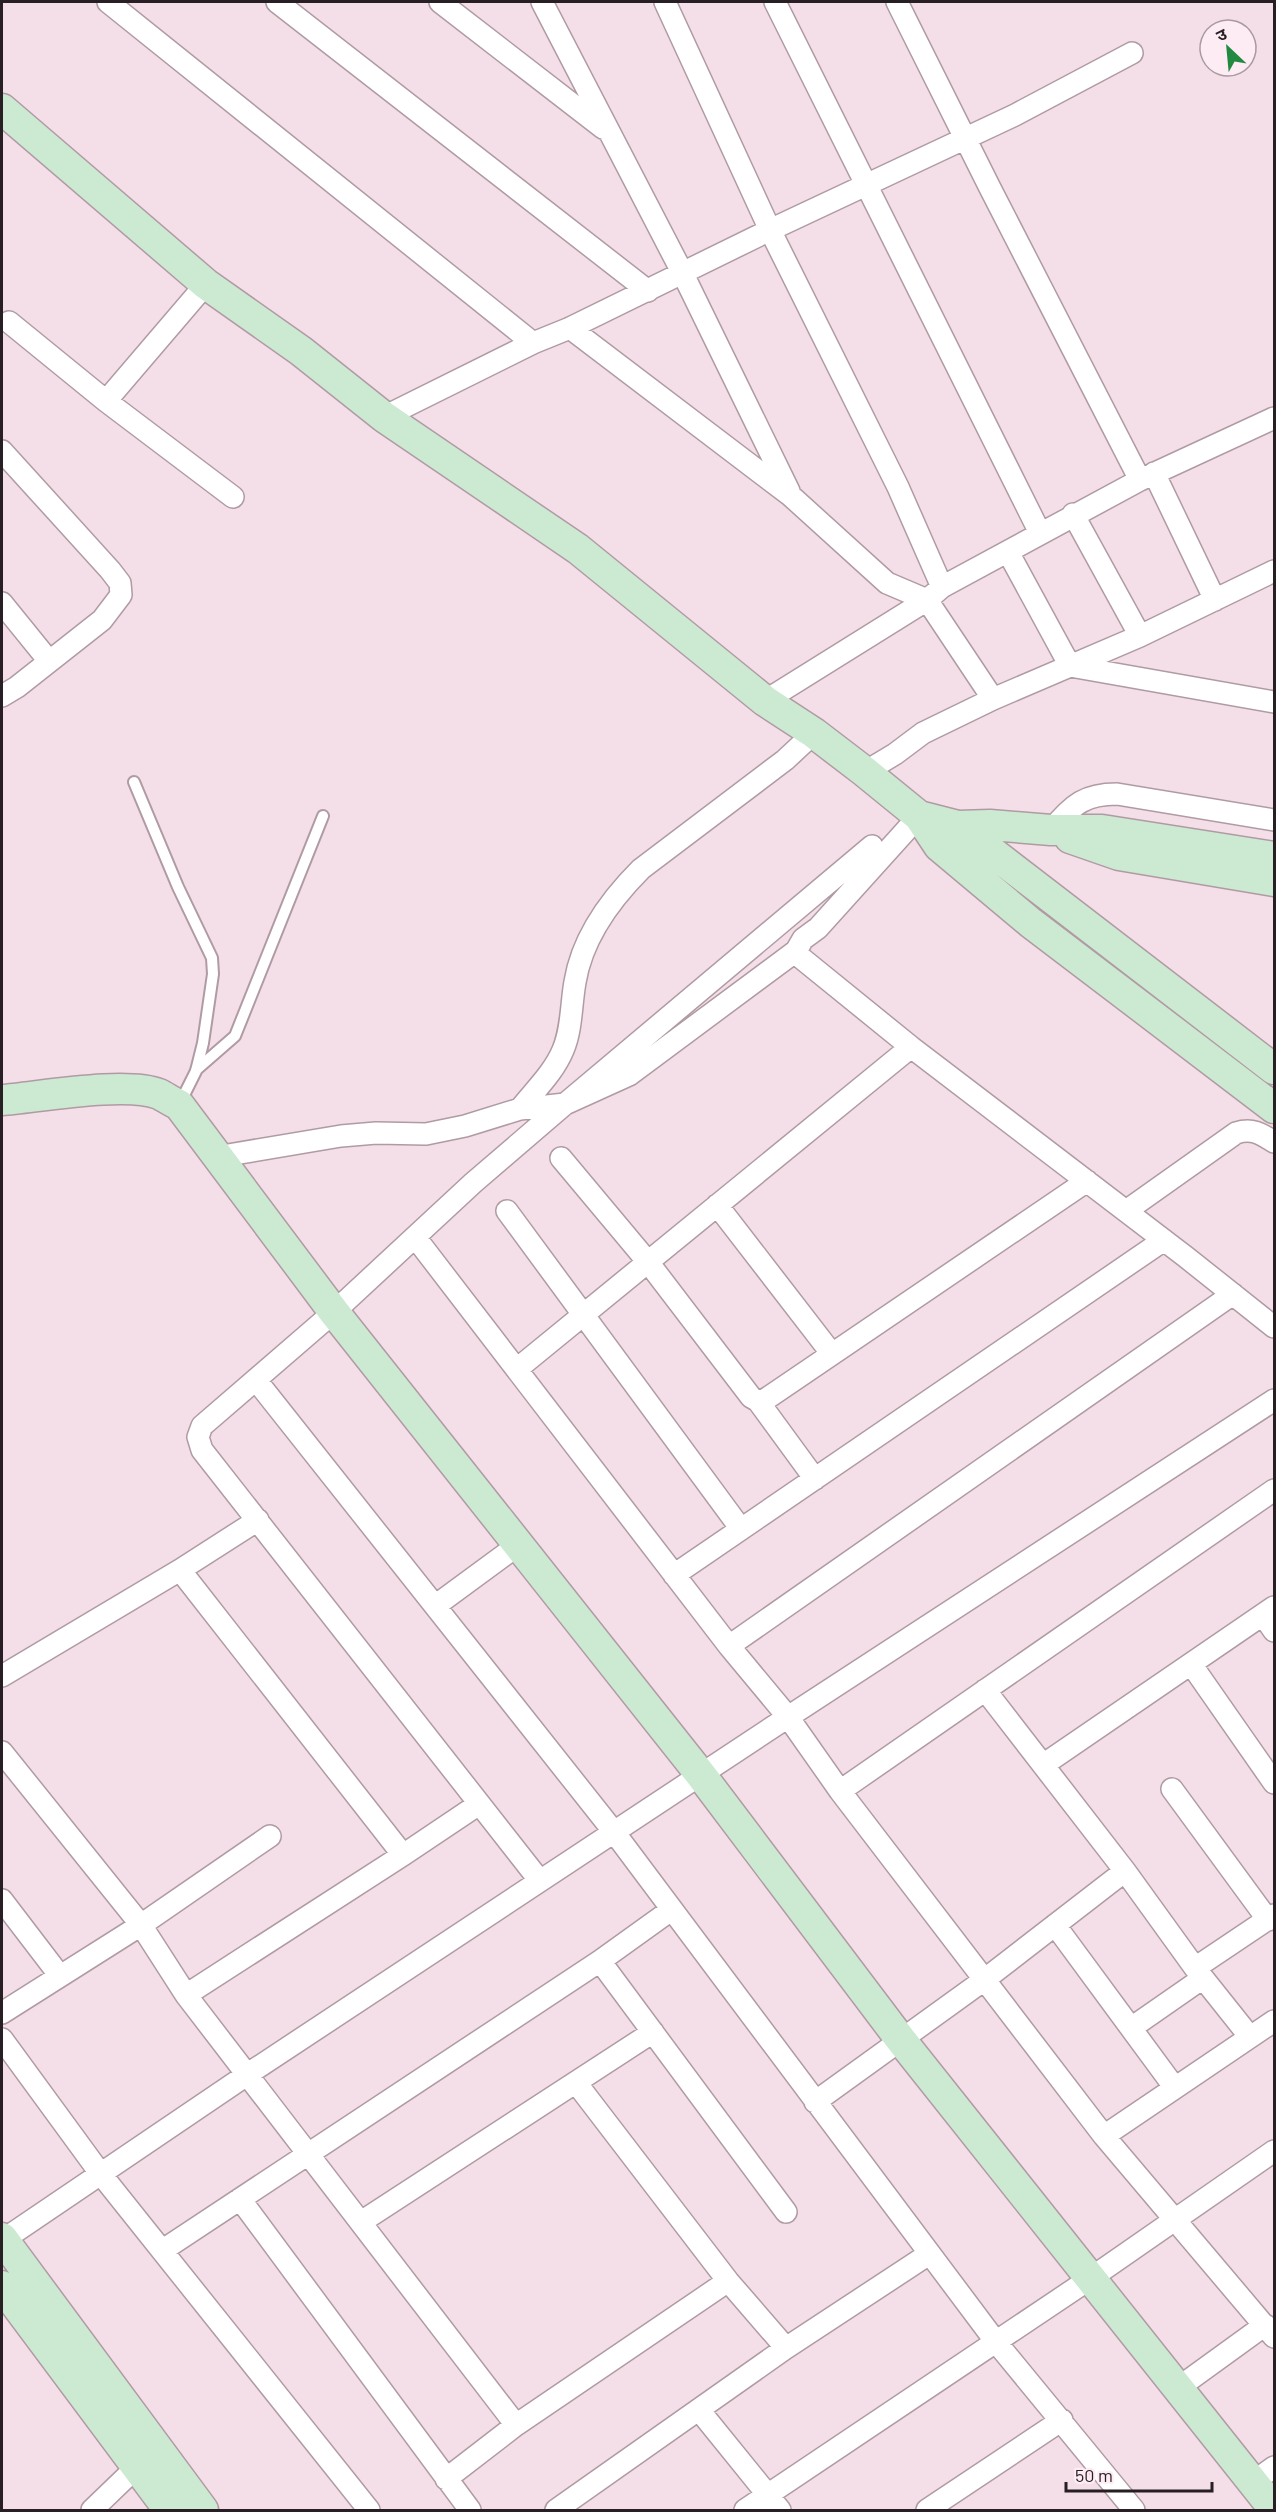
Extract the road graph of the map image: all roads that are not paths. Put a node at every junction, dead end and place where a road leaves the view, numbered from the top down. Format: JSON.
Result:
{"nodes":[{"id":1,"x":108,"y":2,"type":"edge"},
{"id":2,"x":277,"y":2,"type":"edge"},
{"id":3,"x":440,"y":2,"type":"edge"},
{"id":4,"x":542,"y":2,"type":"edge"},
{"id":5,"x":665,"y":2,"type":"edge"},
{"id":6,"x":775,"y":2,"type":"edge"},
{"id":7,"x":897,"y":2,"type":"edge"},
{"id":8,"x":1132,"y":52,"type":"dead end"},
{"id":9,"x":2,"y":109,"type":"edge"},
{"id":10,"x":608,"y":132,"type":"junction"},
{"id":11,"x":964,"y":138,"type":"junction"},
{"id":12,"x":866,"y":185,"type":"junction"},
{"id":13,"x":770,"y":230,"type":"junction"},
{"id":14,"x":683,"y":274,"type":"junction"},
{"id":15,"x":206,"y":284,"type":"junction"},
{"id":16,"x":648,"y":291,"type":"junction"},
{"id":17,"x":9,"y":322,"type":"dead end"},
{"id":18,"x":570,"y":328,"type":"junction"},
{"id":19,"x":533,"y":343,"type":"junction"},
{"id":20,"x":106,"y":401,"type":"junction"},
{"id":21,"x":384,"y":417,"type":"junction"},
{"id":22,"x":1275,"y":417,"type":"edge"},
{"id":23,"x":2,"y":451,"type":"edge"},
{"id":24,"x":1147,"y":476,"type":"junction"},
{"id":25,"x":233,"y":496,"type":"dead end"},
{"id":26,"x":791,"y":496,"type":"junction"},
{"id":27,"x":1073,"y":514,"type":"junction"},
{"id":28,"x":1040,"y":533,"type":"junction"},
{"id":29,"x":1008,"y":552,"type":"junction"},
{"id":30,"x":1275,"y":571,"type":"edge"},
{"id":31,"x":935,"y":593,"type":"junction"},
{"id":32,"x":1215,"y":600,"type":"junction"},
{"id":33,"x":2,"y":603,"type":"edge"},
{"id":34,"x":1140,"y":636,"type":"junction"},
{"id":35,"x":49,"y":661,"type":"junction"},
{"id":36,"x":1070,"y":666,"type":"junction"},
{"id":37,"x":1275,"y":688,"type":"edge"},
{"id":38,"x":2,"y":696,"type":"edge"},
{"id":39,"x":1253,"y":698,"type":"junction"},
{"id":40,"x":993,"y":699,"type":"junction"},
{"id":41,"x":765,"y":701,"type":"junction"},
{"id":42,"x":1275,"y":702,"type":"edge"},
{"id":43,"x":814,"y":733,"type":"junction"},
{"id":44,"x":864,"y":772,"type":"junction"},
{"id":45,"x":134,"y":782,"type":"dead end"},
{"id":46,"x":323,"y":816,"type":"dead end"},
{"id":47,"x":919,"y":816,"type":"junction"},
{"id":48,"x":1275,"y":819,"type":"edge"},
{"id":49,"x":1051,"y":830,"type":"junction"},
{"id":50,"x":949,"y":836,"type":"junction"},
{"id":51,"x":872,"y":846,"type":"dead end"},
{"id":52,"x":1275,"y":857,"type":"edge"},
{"id":53,"x":1275,"y":880,"type":"edge"},
{"id":54,"x":796,"y":951,"type":"junction"},
{"id":55,"x":911,"y":1047,"type":"junction"},
{"id":56,"x":1275,"y":1069,"type":"edge"},
{"id":57,"x":195,"y":1071,"type":"junction"},
{"id":58,"x":2,"y":1100,"type":"edge"},
{"id":59,"x":565,"y":1104,"type":"junction"},
{"id":60,"x":179,"y":1105,"type":"junction"},
{"id":61,"x":1270,"y":1105,"type":"edge"},
{"id":62,"x":520,"y":1109,"type":"junction"},
{"id":63,"x":1247,"y":1129,"type":"junction"},
{"id":64,"x":1275,"y":1142,"type":"edge"},
{"id":65,"x":216,"y":1157,"type":"junction"},
{"id":66,"x":561,"y":1158,"type":"dead end"},
{"id":67,"x":1087,"y":1181,"type":"junction"},
{"id":68,"x":717,"y":1205,"type":"junction"},
{"id":69,"x":507,"y":1211,"type":"dead end"},
{"id":70,"x":1126,"y":1211,"type":"junction"},
{"id":71,"x":415,"y":1237,"type":"junction"},
{"id":72,"x":1164,"y":1240,"type":"junction"},
{"id":73,"x":648,"y":1262,"type":"junction"},
{"id":74,"x":1233,"y":1294,"type":"junction"},
{"id":75,"x":334,"y":1312,"type":"junction"},
{"id":76,"x":582,"y":1316,"type":"junction"},
{"id":77,"x":1275,"y":1327,"type":"edge"},
{"id":78,"x":832,"y":1354,"type":"junction"},
{"id":79,"x":517,"y":1369,"type":"junction"},
{"id":80,"x":256,"y":1380,"type":"junction"},
{"id":81,"x":1275,"y":1400,"type":"edge"},
{"id":82,"x":759,"y":1401,"type":"junction"},
{"id":83,"x":815,"y":1479,"type":"junction"},
{"id":84,"x":1275,"y":1490,"type":"edge"},
{"id":85,"x":258,"y":1520,"type":"junction"},
{"id":86,"x":741,"y":1529,"type":"junction"},
{"id":87,"x":518,"y":1545,"type":"junction"},
{"id":88,"x":180,"y":1570,"type":"junction"},
{"id":89,"x":674,"y":1575,"type":"junction"},
{"id":90,"x":435,"y":1606,"type":"junction"},
{"id":91,"x":1271,"y":1618,"type":"edge"},
{"id":92,"x":729,"y":1646,"type":"junction"},
{"id":93,"x":1191,"y":1664,"type":"junction"},
{"id":94,"x":2,"y":1677,"type":"edge"},
{"id":95,"x":985,"y":1690,"type":"junction"},
{"id":96,"x":788,"y":1717,"type":"junction"},
{"id":97,"x":2,"y":1752,"type":"edge"},
{"id":98,"x":1043,"y":1765,"type":"junction"},
{"id":99,"x":701,"y":1775,"type":"junction"},
{"id":100,"x":1275,"y":1783,"type":"edge"},
{"id":101,"x":1172,"y":1788,"type":"dead end"},
{"id":102,"x":840,"y":1791,"type":"junction"},
{"id":103,"x":479,"y":1804,"type":"junction"},
{"id":104,"x":614,"y":1832,"type":"junction"},
{"id":105,"x":270,"y":1836,"type":"dead end"},
{"id":106,"x":403,"y":1855,"type":"junction"},
{"id":107,"x":1125,"y":1871,"type":"junction"},
{"id":108,"x":540,"y":1881,"type":"junction"},
{"id":109,"x":2,"y":1900,"type":"edge"},
{"id":110,"x":670,"y":1910,"type":"junction"},
{"id":111,"x":1271,"y":1918,"type":"edge"},
{"id":112,"x":141,"y":1925,"type":"junction"},
{"id":113,"x":1055,"y":1925,"type":"junction"},
{"id":114,"x":600,"y":1961,"type":"junction"},
{"id":115,"x":1199,"y":1973,"type":"junction"},
{"id":116,"x":60,"y":1976,"type":"junction"},
{"id":117,"x":984,"y":1980,"type":"junction"},
{"id":118,"x":186,"y":1995,"type":"junction"},
{"id":119,"x":2,"y":2013,"type":"edge"},
{"id":120,"x":1275,"y":2021,"type":"edge"},
{"id":121,"x":1131,"y":2028,"type":"junction"},
{"id":122,"x":653,"y":2032,"type":"junction"},
{"id":123,"x":1250,"y":2037,"type":"junction"},
{"id":124,"x":2,"y":2039,"type":"edge"},
{"id":125,"x":902,"y":2040,"type":"junction"},
{"id":126,"x":248,"y":2074,"type":"junction"},
{"id":127,"x":577,"y":2084,"type":"junction"},
{"id":128,"x":1175,"y":2088,"type":"junction"},
{"id":129,"x":814,"y":2102,"type":"junction"},
{"id":130,"x":1104,"y":2136,"type":"junction"},
{"id":131,"x":1275,"y":2151,"type":"edge"},
{"id":132,"x":309,"y":2154,"type":"junction"},
{"id":133,"x":100,"y":2173,"type":"junction"},
{"id":134,"x":240,"y":2199,"type":"junction"},
{"id":135,"x":786,"y":2212,"type":"dead end"},
{"id":136,"x":1174,"y":2220,"type":"junction"},
{"id":137,"x":361,"y":2222,"type":"junction"},
{"id":138,"x":2,"y":2239,"type":"edge"},
{"id":139,"x":163,"y":2250,"type":"junction"},
{"id":140,"x":929,"y":2254,"type":"junction"},
{"id":141,"x":1091,"y":2278,"type":"junction"},
{"id":142,"x":728,"y":2281,"type":"junction"},
{"id":143,"x":2,"y":2286,"type":"edge"},
{"id":144,"x":1270,"y":2331,"type":"edge"},
{"id":145,"x":996,"y":2342,"type":"junction"},
{"id":146,"x":786,"y":2348,"type":"junction"},
{"id":147,"x":1178,"y":2388,"type":"junction"},
{"id":148,"x":699,"y":2410,"type":"junction"},
{"id":149,"x":1062,"y":2420,"type":"junction"},
{"id":150,"x":516,"y":2425,"type":"junction"},
{"id":151,"x":147,"y":2458,"type":"junction"},
{"id":152,"x":1264,"y":2475,"type":"edge"},
{"id":153,"x":446,"y":2479,"type":"junction"},
{"id":154,"x":774,"y":2503,"type":"edge"},
{"id":155,"x":1275,"y":2509,"type":"edge"},
{"id":156,"x":92,"y":2511,"type":"edge"},
{"id":157,"x":169,"y":2511,"type":"edge"},
{"id":158,"x":203,"y":2511,"type":"edge"},
{"id":159,"x":369,"y":2511,"type":"edge"},
{"id":160,"x":470,"y":2511,"type":"edge"},
{"id":161,"x":556,"y":2511,"type":"edge"},
{"id":162,"x":745,"y":2511,"type":"edge"},
{"id":163,"x":927,"y":2511,"type":"edge"},
{"id":164,"x":1134,"y":2511,"type":"edge"}],
"edges":[{"from":1,"to":19,"type":"street"},
{"from":2,"to":16,"type":"street"},
{"from":3,"to":10,"type":"street"},
{"from":4,"to":10,"type":"street"},
{"from":5,"to":13,"type":"street"},
{"from":6,"to":12,"type":"street"},
{"from":7,"to":11,"type":"street"},
{"from":8,"to":11,"type":"street"},
{"from":9,"to":15,"type":"street"},
{"from":10,"to":14,"type":"street"},
{"from":11,"to":12,"type":"street"},
{"from":11,"to":24,"type":"street"},
{"from":12,"to":13,"type":"street"},
{"from":12,"to":28,"type":"street"},
{"from":13,"to":14,"type":"street"},
{"from":13,"to":31,"type":"street"},
{"from":14,"to":16,"type":"street"},
{"from":14,"to":26,"type":"street"},
{"from":15,"to":20,"type":"street"},
{"from":15,"to":21,"type":"street"},
{"from":16,"to":18,"type":"street"},
{"from":17,"to":20,"type":"street"},
{"from":18,"to":19,"type":"street"},
{"from":18,"to":26,"type":"street"},
{"from":19,"to":21,"type":"street"},
{"from":20,"to":25,"type":"street"},
{"from":21,"to":41,"type":"street"},
{"from":22,"to":24,"type":"street"},
{"from":23,"to":35,"type":"street"},
{"from":24,"to":27,"type":"street"},
{"from":24,"to":32,"type":"street"},
{"from":26,"to":31,"type":"street"},
{"from":27,"to":28,"type":"street"},
{"from":27,"to":34,"type":"street"},
{"from":28,"to":29,"type":"street"},
{"from":29,"to":31,"type":"street"},
{"from":29,"to":36,"type":"street"},
{"from":30,"to":32,"type":"street"},
{"from":31,"to":40,"type":"street"},
{"from":31,"to":41,"type":"street"},
{"from":32,"to":34,"type":"street"},
{"from":33,"to":35,"type":"street"},
{"from":34,"to":36,"type":"street"},
{"from":35,"to":38,"type":"street"},
{"from":36,"to":39,"type":"street"},
{"from":36,"to":40,"type":"street"},
{"from":37,"to":39,"type":"street"},
{"from":39,"to":42,"type":"street"},
{"from":40,"to":44,"type":"street"},
{"from":41,"to":43,"type":"street"},
{"from":43,"to":44,"type":"street"},
{"from":43,"to":62,"type":"street"},
{"from":44,"to":47,"type":"street"},
{"from":45,"to":57,"type":"lane"},
{"from":46,"to":57,"type":"lane"},
{"from":47,"to":50,"type":"street"},
{"from":47,"to":54,"type":"street"},
{"from":48,"to":49,"type":"street"},
{"from":49,"to":50,"type":"street"},
{"from":49,"to":52,"type":"street"},
{"from":49,"to":53,"type":"street"},
{"from":50,"to":56,"type":"street"},
{"from":50,"to":61,"type":"street"},
{"from":51,"to":59,"type":"street"},
{"from":54,"to":55,"type":"street"},
{"from":54,"to":59,"type":"street"},
{"from":55,"to":67,"type":"street"},
{"from":55,"to":68,"type":"street"},
{"from":57,"to":60,"type":"lane"},
{"from":58,"to":60,"type":"street"},
{"from":59,"to":62,"type":"street"},
{"from":59,"to":71,"type":"street"},
{"from":60,"to":65,"type":"street"},
{"from":61,"to":63,"type":"street"},
{"from":62,"to":65,"type":"street"},
{"from":63,"to":64,"type":"street"},
{"from":63,"to":70,"type":"street"},
{"from":65,"to":75,"type":"street"},
{"from":66,"to":73,"type":"street"},
{"from":67,"to":70,"type":"street"},
{"from":67,"to":78,"type":"street"},
{"from":68,"to":73,"type":"street"},
{"from":68,"to":78,"type":"street"},
{"from":69,"to":76,"type":"street"},
{"from":70,"to":72,"type":"street"},
{"from":71,"to":75,"type":"street"},
{"from":71,"to":79,"type":"street"},
{"from":72,"to":74,"type":"street"},
{"from":72,"to":83,"type":"street"},
{"from":73,"to":76,"type":"street"},
{"from":73,"to":82,"type":"street"},
{"from":74,"to":77,"type":"street"},
{"from":74,"to":92,"type":"street"},
{"from":75,"to":80,"type":"street"},
{"from":75,"to":87,"type":"street"},
{"from":76,"to":79,"type":"street"},
{"from":76,"to":86,"type":"street"},
{"from":78,"to":82,"type":"street"},
{"from":79,"to":89,"type":"street"},
{"from":80,"to":85,"type":"street"},
{"from":80,"to":90,"type":"street"},
{"from":81,"to":96,"type":"street"},
{"from":82,"to":83,"type":"street"},
{"from":83,"to":86,"type":"street"},
{"from":84,"to":95,"type":"street"},
{"from":85,"to":88,"type":"street"},
{"from":85,"to":103,"type":"street"},
{"from":86,"to":89,"type":"street"},
{"from":87,"to":90,"type":"street"},
{"from":87,"to":99,"type":"street"},
{"from":88,"to":94,"type":"street"},
{"from":88,"to":106,"type":"street"},
{"from":89,"to":92,"type":"street"},
{"from":90,"to":104,"type":"street"},
{"from":91,"to":93,"type":"street"},
{"from":92,"to":96,"type":"street"},
{"from":93,"to":98,"type":"street"},
{"from":93,"to":100,"type":"street"},
{"from":95,"to":98,"type":"street"},
{"from":95,"to":102,"type":"street"},
{"from":96,"to":99,"type":"street"},
{"from":96,"to":102,"type":"street"},
{"from":97,"to":112,"type":"street"},
{"from":98,"to":107,"type":"street"},
{"from":99,"to":104,"type":"street"},
{"from":99,"to":125,"type":"street"},
{"from":101,"to":111,"type":"street"},
{"from":102,"to":117,"type":"street"},
{"from":103,"to":106,"type":"street"},
{"from":103,"to":108,"type":"street"},
{"from":104,"to":108,"type":"street"},
{"from":104,"to":110,"type":"street"},
{"from":105,"to":112,"type":"street"},
{"from":106,"to":118,"type":"street"},
{"from":107,"to":113,"type":"street"},
{"from":107,"to":115,"type":"street"},
{"from":108,"to":126,"type":"street"},
{"from":109,"to":116,"type":"street"},
{"from":110,"to":114,"type":"street"},
{"from":110,"to":129,"type":"street"},
{"from":111,"to":115,"type":"street"},
{"from":112,"to":116,"type":"street"},
{"from":112,"to":118,"type":"street"},
{"from":113,"to":117,"type":"street"},
{"from":113,"to":121,"type":"street"},
{"from":114,"to":122,"type":"street"},
{"from":114,"to":132,"type":"street"},
{"from":115,"to":121,"type":"street"},
{"from":115,"to":123,"type":"street"},
{"from":116,"to":119,"type":"street"},
{"from":117,"to":125,"type":"street"},
{"from":117,"to":130,"type":"street"},
{"from":118,"to":126,"type":"street"},
{"from":120,"to":123,"type":"street"},
{"from":121,"to":128,"type":"street"},
{"from":122,"to":127,"type":"street"},
{"from":122,"to":135,"type":"street"},
{"from":123,"to":128,"type":"street"},
{"from":124,"to":133,"type":"street"},
{"from":125,"to":129,"type":"street"},
{"from":125,"to":141,"type":"street"},
{"from":126,"to":132,"type":"street"},
{"from":126,"to":133,"type":"street"},
{"from":127,"to":137,"type":"street"},
{"from":127,"to":142,"type":"street"},
{"from":128,"to":130,"type":"street"},
{"from":129,"to":140,"type":"street"},
{"from":130,"to":136,"type":"street"},
{"from":131,"to":136,"type":"street"},
{"from":132,"to":134,"type":"street"},
{"from":132,"to":137,"type":"street"},
{"from":133,"to":138,"type":"street"},
{"from":133,"to":139,"type":"street"},
{"from":134,"to":139,"type":"street"},
{"from":134,"to":153,"type":"street"},
{"from":136,"to":141,"type":"street"},
{"from":136,"to":144,"type":"street"},
{"from":137,"to":150,"type":"street"},
{"from":138,"to":151,"type":"street"},
{"from":139,"to":159,"type":"street"},
{"from":140,"to":145,"type":"street"},
{"from":140,"to":146,"type":"street"},
{"from":141,"to":145,"type":"street"},
{"from":141,"to":147,"type":"street"},
{"from":142,"to":146,"type":"street"},
{"from":142,"to":150,"type":"street"},
{"from":143,"to":151,"type":"street"},
{"from":144,"to":147,"type":"street"},
{"from":145,"to":149,"type":"street"},
{"from":145,"to":154,"type":"street"},
{"from":146,"to":148,"type":"street"},
{"from":147,"to":152,"type":"street"},
{"from":148,"to":154,"type":"street"},
{"from":148,"to":161,"type":"street"},
{"from":149,"to":163,"type":"street"},
{"from":149,"to":164,"type":"street"},
{"from":150,"to":153,"type":"street"},
{"from":151,"to":156,"type":"street"},
{"from":151,"to":157,"type":"street"},
{"from":151,"to":158,"type":"street"},
{"from":152,"to":155,"type":"street"},
{"from":153,"to":160,"type":"street"},
{"from":154,"to":162,"type":"street"}]}
